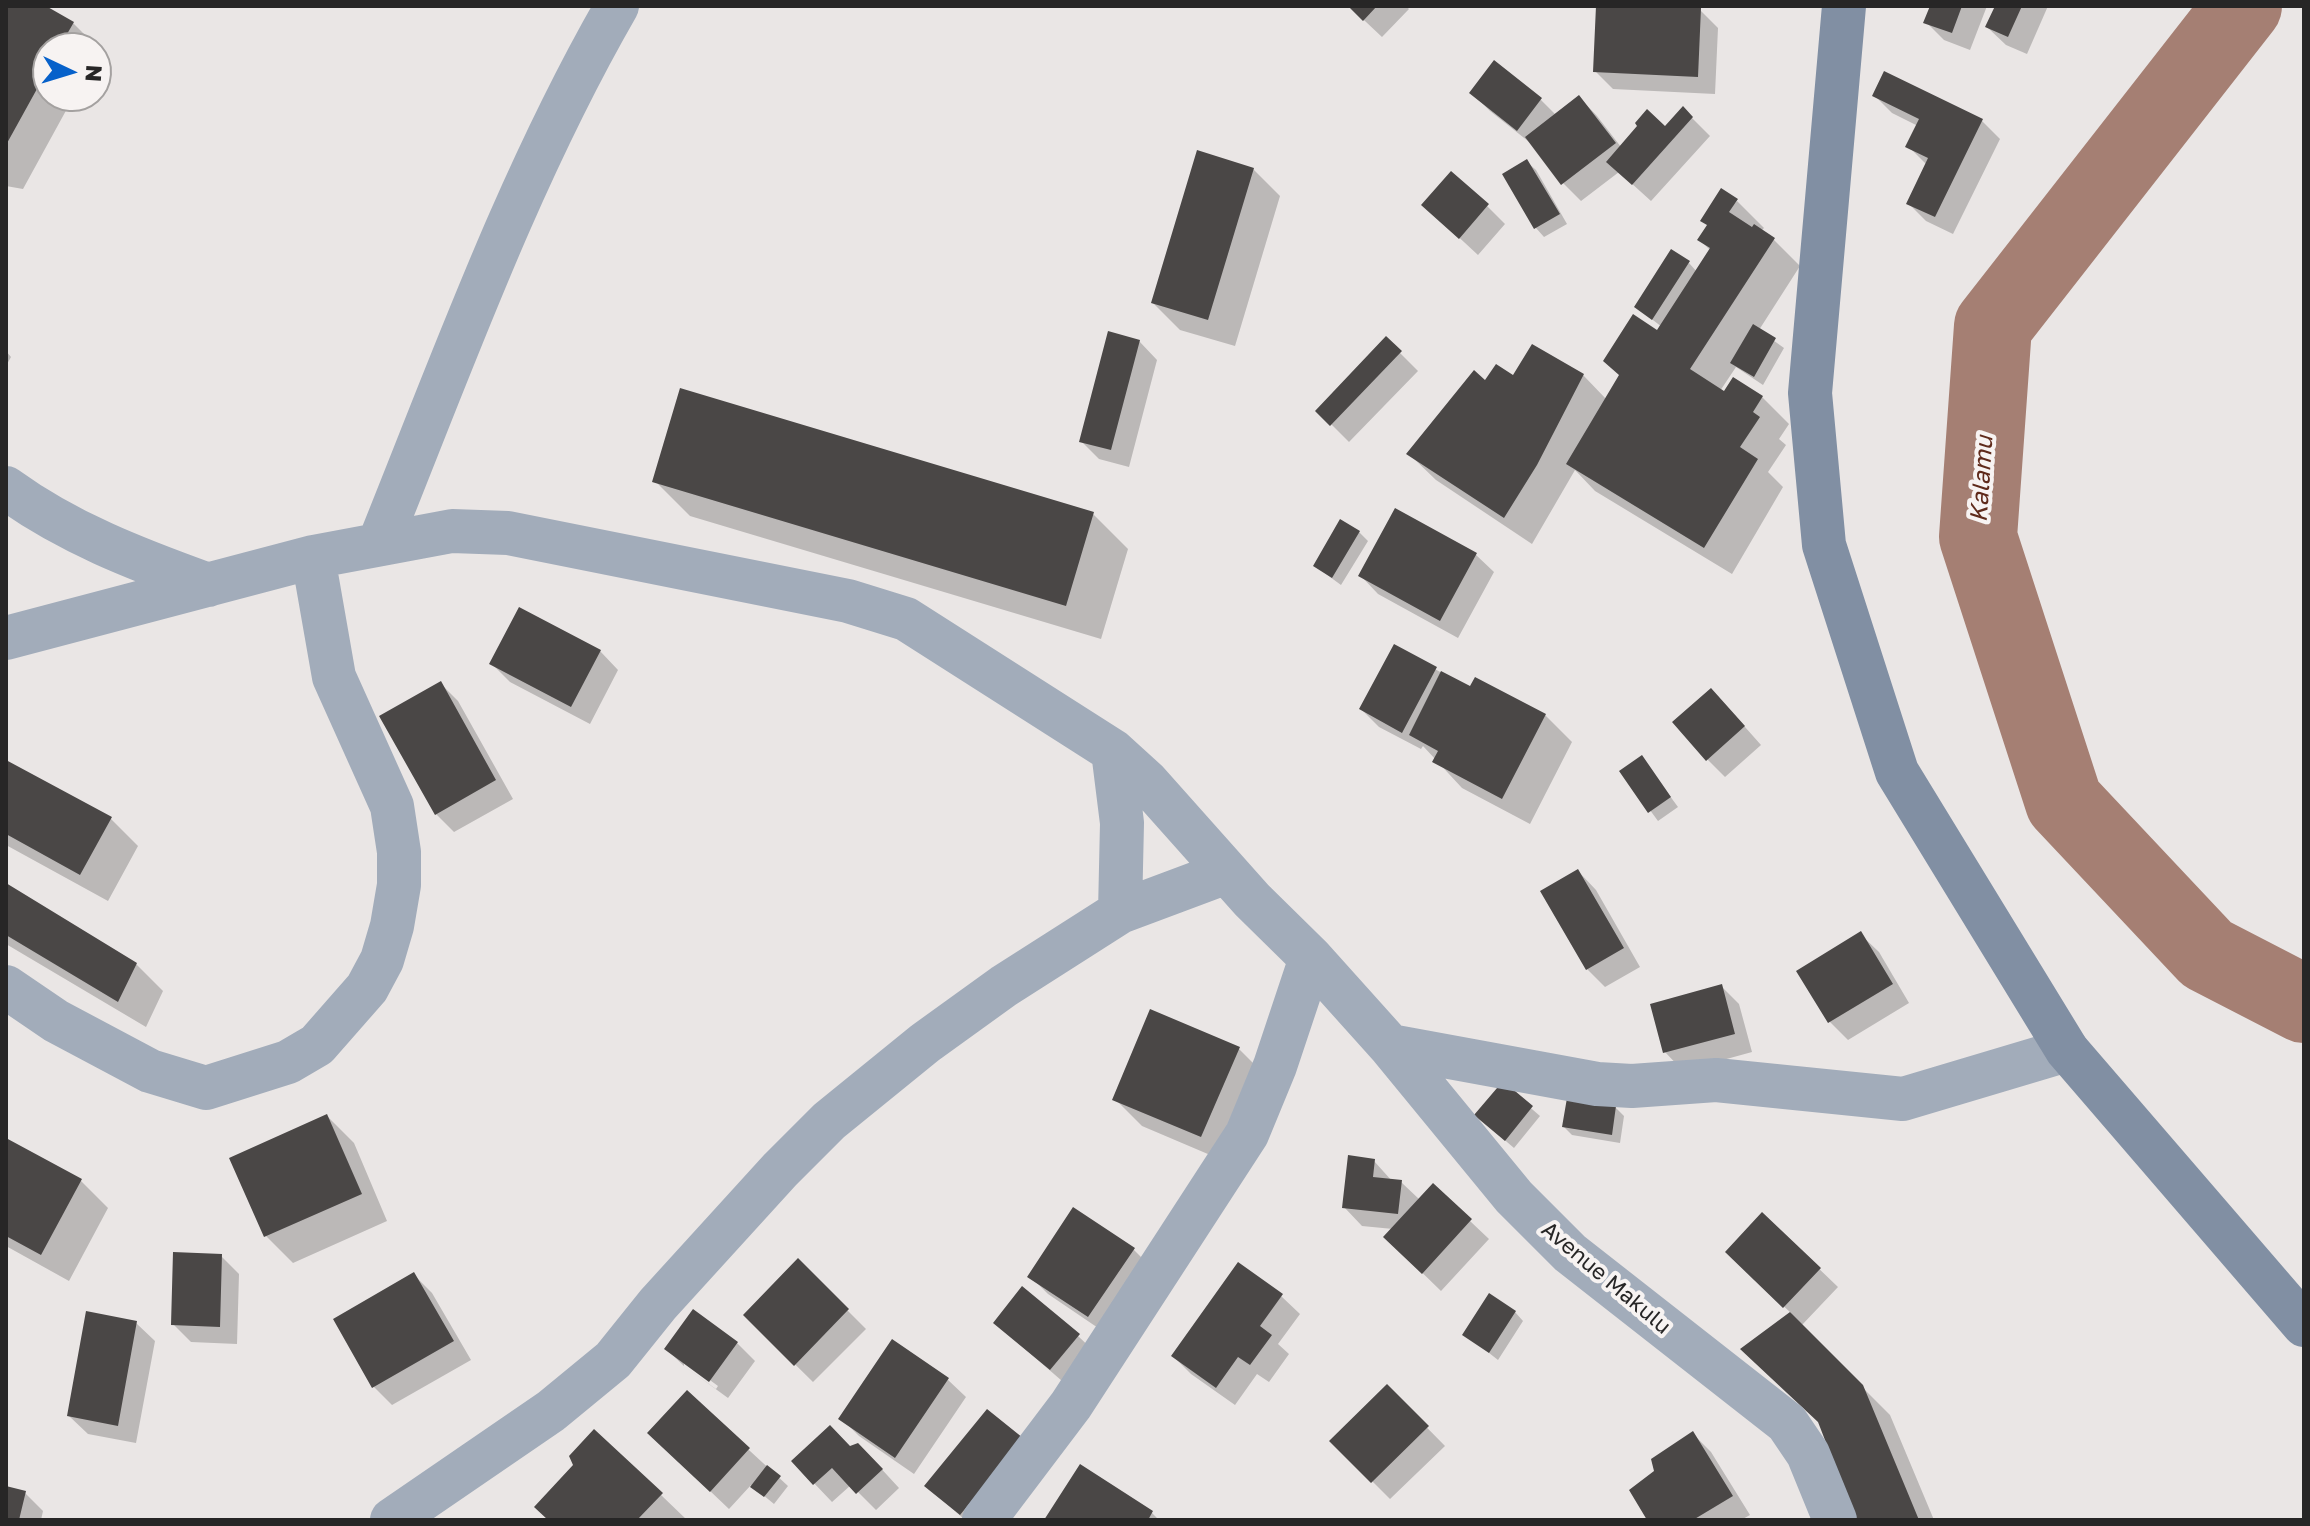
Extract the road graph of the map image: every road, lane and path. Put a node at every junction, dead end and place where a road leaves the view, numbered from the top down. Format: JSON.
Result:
{"nodes":[{"id":1,"x":617,"y":6,"type":"edge"},
{"id":2,"x":1844,"y":6,"type":"edge"},
{"id":3,"x":6,"y":488,"type":"edge"},
{"id":4,"x":379,"y":544,"type":"junction"},
{"id":5,"x":313,"y":557,"type":"junction"},
{"id":6,"x":208,"y":585,"type":"junction"},
{"id":7,"x":6,"y":638,"type":"edge"},
{"id":8,"x":1113,"y":751,"type":"junction"},
{"id":9,"x":1227,"y":872,"type":"junction"},
{"id":10,"x":1120,"y":912,"type":"junction"},
{"id":11,"x":1311,"y":958,"type":"junction"},
{"id":12,"x":6,"y":987,"type":"edge"},
{"id":13,"x":1390,"y":1046,"type":"junction"},
{"id":14,"x":2067,"y":1050,"type":"junction"},
{"id":15,"x":2304,"y":1325,"type":"edge"},
{"id":16,"x":392,"y":1520,"type":"edge"},
{"id":17,"x":984,"y":1520,"type":"edge"},
{"id":18,"x":1835,"y":1520,"type":"edge"}],
"edges":[{"from":1,"to":4,"type":"street"},
{"from":2,"to":14,"type":"main road"},
{"from":3,"to":6,"type":"street"},
{"from":4,"to":5,"type":"street","name":"Avenue Makulu"},
{"from":4,"to":8,"type":"street","name":"Avenue Makulu"},
{"from":5,"to":6,"type":"street","name":"Avenue Makulu"},
{"from":5,"to":12,"type":"street"},
{"from":6,"to":7,"type":"street","name":"Avenue Makulu"},
{"from":8,"to":9,"type":"street","name":"Avenue Makulu"},
{"from":8,"to":10,"type":"street"},
{"from":9,"to":10,"type":"street"},
{"from":9,"to":11,"type":"street","name":"Avenue Makulu"},
{"from":10,"to":16,"type":"street"},
{"from":11,"to":13,"type":"street","name":"Avenue Makulu"},
{"from":11,"to":17,"type":"street"},
{"from":13,"to":14,"type":"street"},
{"from":13,"to":18,"type":"street","name":"Avenue Makulu"},
{"from":14,"to":15,"type":"main road"}]}
